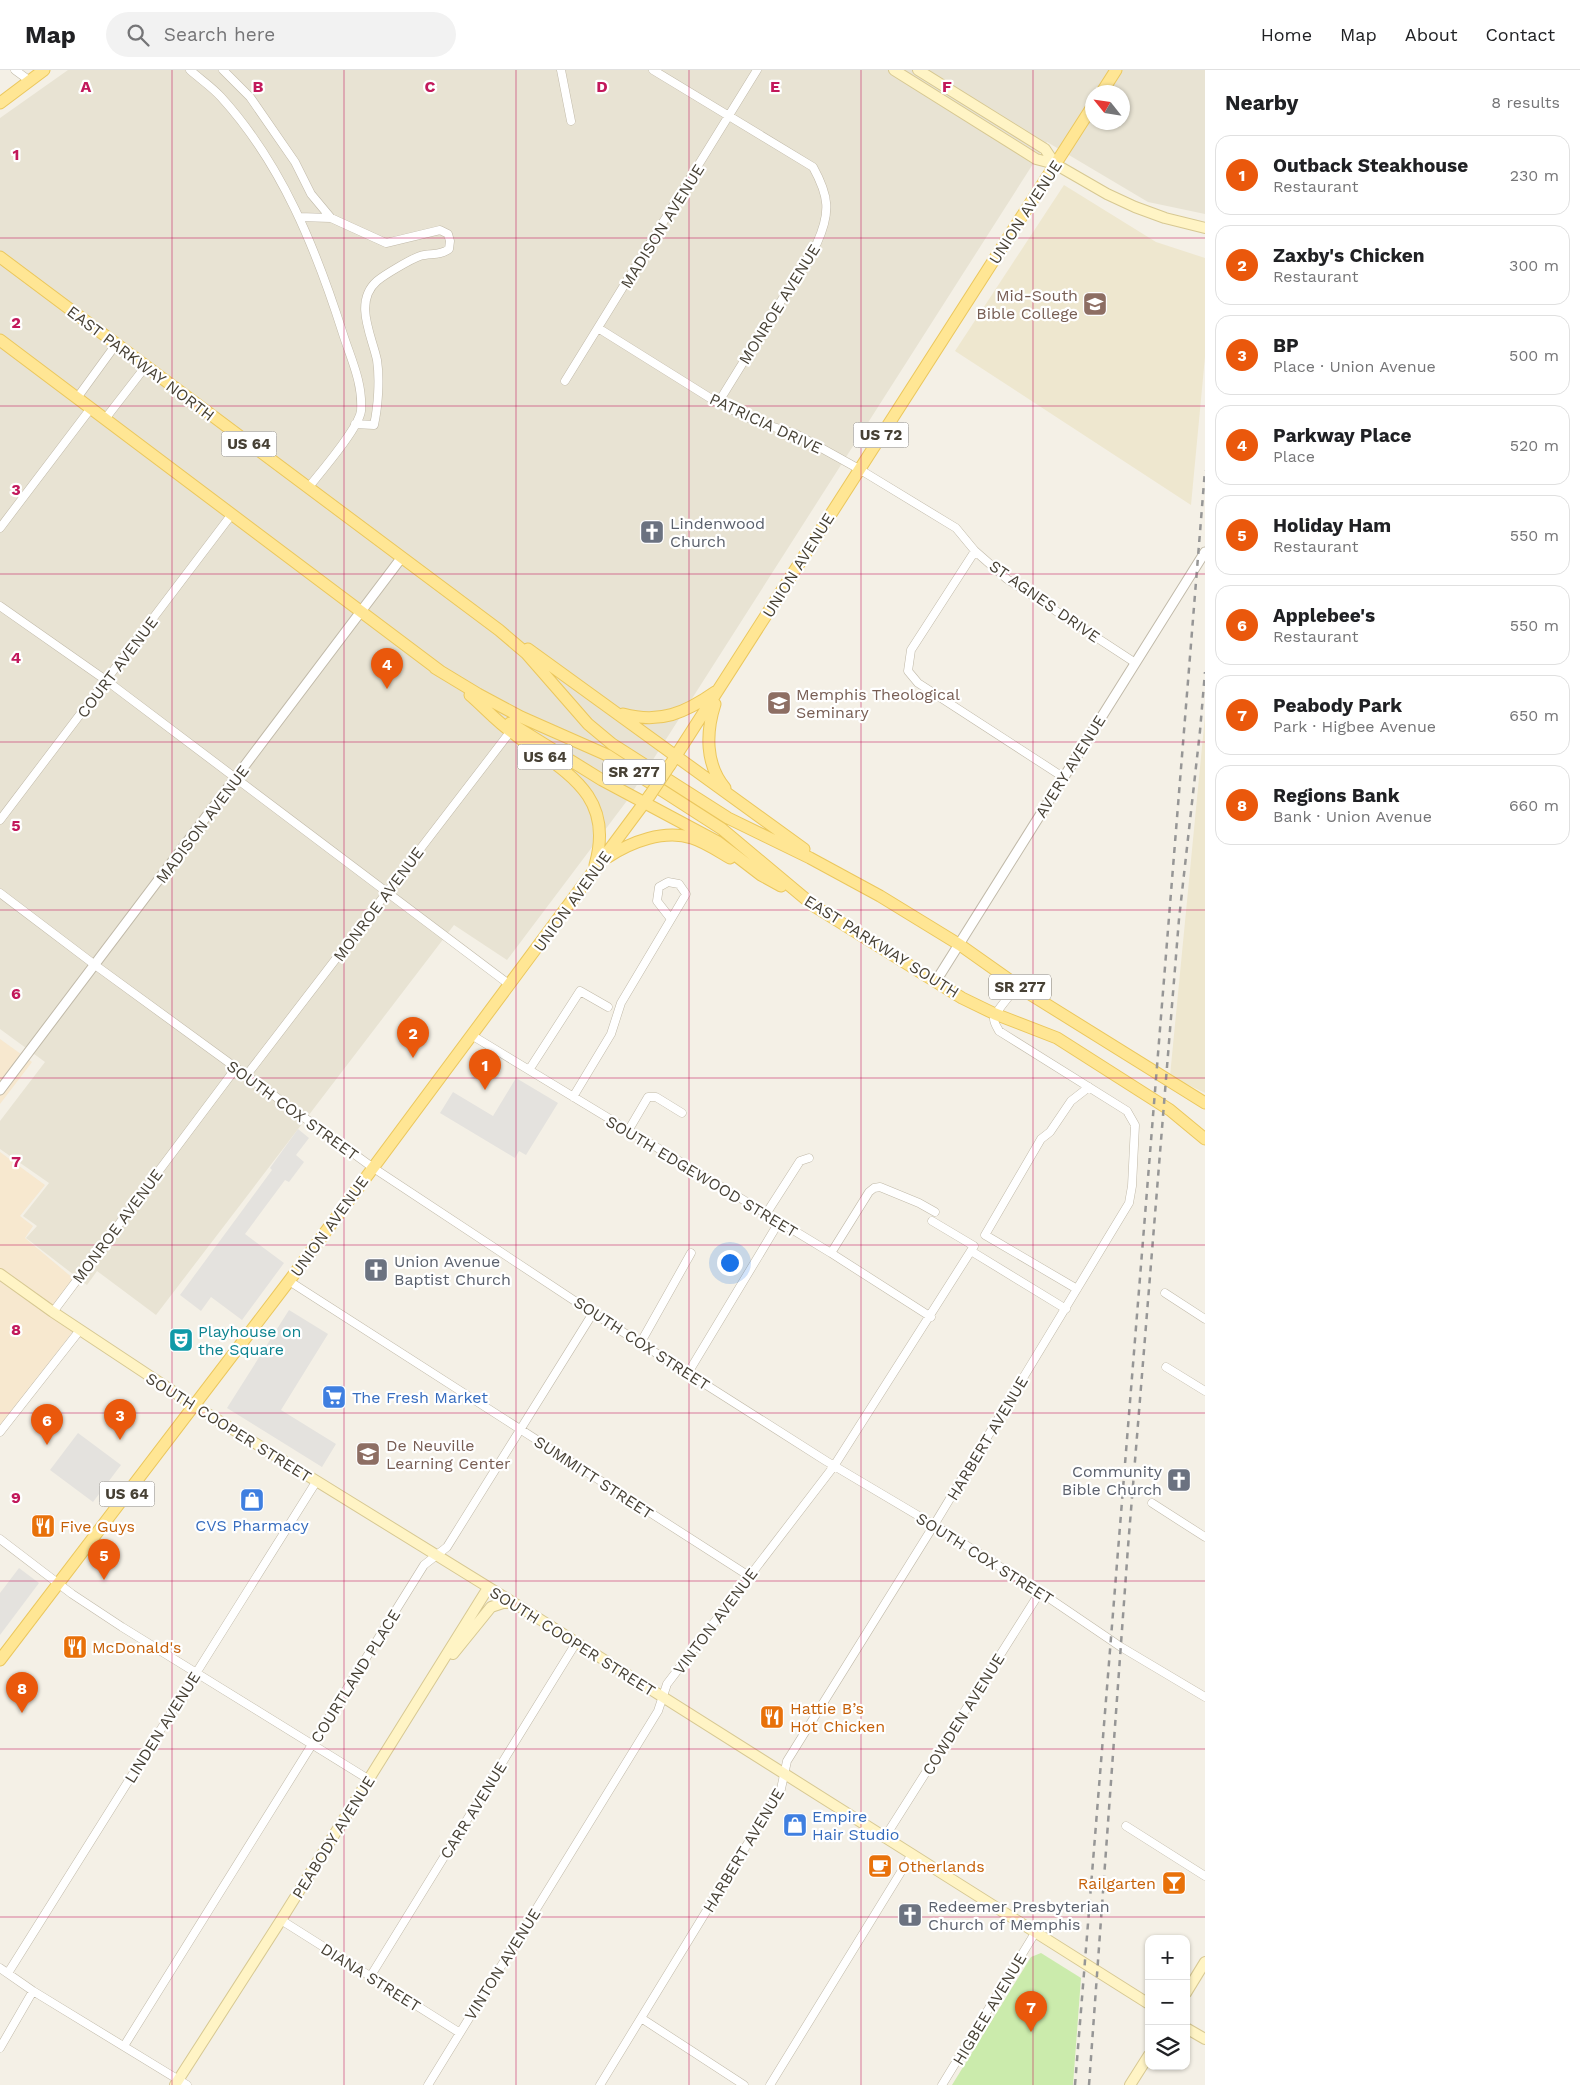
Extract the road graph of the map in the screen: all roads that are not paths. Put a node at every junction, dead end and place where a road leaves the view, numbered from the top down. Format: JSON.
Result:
{"nodes":[{"id":1,"x":15,"y":70,"type":"edge"},
{"id":2,"x":44,"y":70,"type":"edge"},
{"id":3,"x":190,"y":70,"type":"edge"},
{"id":4,"x":223,"y":70,"type":"edge"},
{"id":5,"x":561,"y":70,"type":"edge"},
{"id":6,"x":653,"y":70,"type":"edge"},
{"id":7,"x":757,"y":70,"type":"edge"},
{"id":8,"x":894,"y":70,"type":"edge"},
{"id":9,"x":918,"y":70,"type":"edge"},
{"id":10,"x":1116,"y":70,"type":"edge"},
{"id":11,"x":30,"y":81,"type":"junction"},
{"id":12,"x":1106,"y":85,"type":"edge"},
{"id":13,"x":0,"y":103,"type":"edge"},
{"id":14,"x":729,"y":117,"type":"junction"},
{"id":15,"x":1085,"y":118,"type":"edge"},
{"id":16,"x":571,"y":121,"type":"dead end"},
{"id":17,"x":1055,"y":164,"type":"junction"},
{"id":18,"x":299,"y":217,"type":"junction"},
{"id":19,"x":331,"y":218,"type":"junction"},
{"id":20,"x":1205,"y":228,"type":"edge"},
{"id":21,"x":0,"y":257,"type":"edge"},
{"id":22,"x":598,"y":328,"type":"junction"},
{"id":23,"x":0,"y":340,"type":"edge"},
{"id":24,"x":117,"y":343,"type":"junction"},
{"id":25,"x":146,"y":366,"type":"junction"},
{"id":26,"x":565,"y":381,"type":"dead end"},
{"id":27,"x":77,"y":398,"type":"junction"},
{"id":28,"x":718,"y":403,"type":"junction"},
{"id":29,"x":92,"y":408,"type":"junction"},
{"id":30,"x":105,"y":418,"type":"junction"},
{"id":31,"x":355,"y":424,"type":"junction"},
{"id":32,"x":859,"y":469,"type":"junction"},
{"id":33,"x":308,"y":488,"type":"junction"},
{"id":34,"x":232,"y":514,"type":"junction"},
{"id":35,"x":0,"y":528,"type":"edge"},
{"id":36,"x":976,"y":551,"type":"junction"},
{"id":37,"x":1205,"y":552,"type":"edge"},
{"id":38,"x":402,"y":557,"type":"junction"},
{"id":39,"x":0,"y":606,"type":"edge"},
{"id":40,"x":362,"y":612,"type":"junction"},
{"id":41,"x":499,"y":630,"type":"junction"},
{"id":42,"x":1134,"y":662,"type":"junction"},
{"id":43,"x":435,"y":668,"type":"junction"},
{"id":44,"x":107,"y":681,"type":"junction"},
{"id":45,"x":719,"y":690,"type":"junction"},
{"id":46,"x":471,"y":696,"type":"junction"},
{"id":47,"x":614,"y":711,"type":"junction"},
{"id":48,"x":510,"y":732,"type":"junction"},
{"id":49,"x":673,"y":761,"type":"junction"},
{"id":50,"x":1063,"y":777,"type":"junction"},
{"id":51,"x":236,"y":779,"type":"junction"},
{"id":52,"x":731,"y":796,"type":"junction"},
{"id":53,"x":647,"y":799,"type":"junction"},
{"id":54,"x":0,"y":820,"type":"edge"},
{"id":55,"x":601,"y":863,"type":"junction"},
{"id":56,"x":836,"y":872,"type":"junction"},
{"id":57,"x":592,"y":874,"type":"junction"},
{"id":58,"x":761,"y":875,"type":"junction"},
{"id":59,"x":388,"y":891,"type":"junction"},
{"id":60,"x":0,"y":893,"type":"edge"},
{"id":61,"x":814,"y":906,"type":"junction"},
{"id":62,"x":671,"y":919,"type":"junction"},
{"id":63,"x":960,"y":945,"type":"junction"},
{"id":64,"x":94,"y":965,"type":"junction"},
{"id":65,"x":936,"y":981,"type":"junction"},
{"id":66,"x":510,"y":985,"type":"junction"},
{"id":67,"x":1018,"y":985,"type":"junction"},
{"id":68,"x":608,"y":1007,"type":"dead end"},
{"id":69,"x":995,"y":1014,"type":"junction"},
{"id":70,"x":472,"y":1036,"type":"junction"},
{"id":71,"x":236,"y":1068,"type":"junction"},
{"id":72,"x":529,"y":1070,"type":"junction"},
{"id":73,"x":246,"y":1076,"type":"junction"},
{"id":74,"x":1089,"y":1087,"type":"junction"},
{"id":75,"x":0,"y":1090,"type":"edge"},
{"id":76,"x":573,"y":1097,"type":"junction"},
{"id":77,"x":1205,"y":1103,"type":"edge"},
{"id":78,"x":682,"y":1113,"type":"dead end"},
{"id":79,"x":628,"y":1131,"type":"junction"},
{"id":80,"x":1205,"y":1139,"type":"edge"},
{"id":81,"x":809,"y":1158,"type":"dead end"},
{"id":82,"x":372,"y":1168,"type":"junction"},
{"id":83,"x":935,"y":1212,"type":"dead end"},
{"id":84,"x":766,"y":1214,"type":"junction"},
{"id":85,"x":932,"y":1221,"type":"dead end"},
{"id":86,"x":779,"y":1222,"type":"junction"},
{"id":87,"x":972,"y":1248,"type":"junction"},
{"id":88,"x":691,"y":1253,"type":"dead end"},
{"id":89,"x":831,"y":1253,"type":"junction"},
{"id":90,"x":0,"y":1274,"type":"edge"},
{"id":91,"x":289,"y":1281,"type":"junction"},
{"id":92,"x":1077,"y":1289,"type":"junction"},
{"id":93,"x":1165,"y":1293,"type":"dead end"},
{"id":94,"x":1066,"y":1309,"type":"junction"},
{"id":95,"x":53,"y":1312,"type":"junction"},
{"id":96,"x":594,"y":1313,"type":"junction"},
{"id":97,"x":931,"y":1316,"type":"junction"},
{"id":98,"x":1205,"y":1319,"type":"edge"},
{"id":99,"x":80,"y":1330,"type":"junction"},
{"id":100,"x":641,"y":1342,"type":"junction"},
{"id":101,"x":1166,"y":1367,"type":"dead end"},
{"id":102,"x":688,"y":1373,"type":"junction"},
{"id":103,"x":1205,"y":1391,"type":"edge"},
{"id":104,"x":195,"y":1406,"type":"junction"},
{"id":105,"x":521,"y":1430,"type":"junction"},
{"id":106,"x":0,"y":1432,"type":"edge"},
{"id":107,"x":834,"y":1466,"type":"junction"},
{"id":108,"x":316,"y":1482,"type":"junction"},
{"id":109,"x":1152,"y":1503,"type":"dead end"},
{"id":110,"x":934,"y":1525,"type":"junction"},
{"id":111,"x":1205,"y":1537,"type":"edge"},
{"id":112,"x":0,"y":1539,"type":"edge"},
{"id":113,"x":435,"y":1555,"type":"junction"},
{"id":114,"x":749,"y":1576,"type":"junction"},
{"id":115,"x":59,"y":1583,"type":"junction"},
{"id":116,"x":488,"y":1588,"type":"junction"},
{"id":117,"x":1040,"y":1592,"type":"junction"},
{"id":118,"x":514,"y":1603,"type":"junction"},
{"id":119,"x":576,"y":1642,"type":"junction"},
{"id":120,"x":445,"y":1656,"type":"junction"},
{"id":121,"x":0,"y":1660,"type":"edge"},
{"id":122,"x":196,"y":1673,"type":"junction"},
{"id":123,"x":663,"y":1697,"type":"junction"},
{"id":124,"x":1205,"y":1697,"type":"edge"},
{"id":125,"x":312,"y":1744,"type":"junction"},
{"id":126,"x":785,"y":1774,"type":"junction"},
{"id":127,"x":368,"y":1779,"type":"junction"},
{"id":128,"x":1126,"y":1826,"type":"dead end"},
{"id":129,"x":885,"y":1837,"type":"junction"},
{"id":130,"x":912,"y":1854,"type":"junction"},
{"id":131,"x":1205,"y":1876,"type":"edge"},
{"id":132,"x":282,"y":1920,"type":"junction"},
{"id":133,"x":1035,"y":1932,"type":"junction"},
{"id":134,"x":1205,"y":1962,"type":"edge"},
{"id":135,"x":0,"y":1968,"type":"edge"},
{"id":136,"x":8,"y":1973,"type":"junction"},
{"id":137,"x":370,"y":1977,"type":"junction"},
{"id":138,"x":1190,"y":1986,"type":"edge"},
{"id":139,"x":33,"y":1991,"type":"junction"},
{"id":140,"x":1145,"y":2001,"type":"edge"},
{"id":141,"x":641,"y":2018,"type":"junction"},
{"id":142,"x":1190,"y":2030,"type":"edge"},
{"id":143,"x":460,"y":2032,"type":"junction"},
{"id":144,"x":1205,"y":2039,"type":"edge"},
{"id":145,"x":124,"y":2046,"type":"junction"},
{"id":146,"x":0,"y":2048,"type":"edge"},
{"id":147,"x":1145,"y":2061,"type":"edge"},
{"id":148,"x":180,"y":2083,"type":"edge"},
{"id":149,"x":428,"y":2085,"type":"edge"},
{"id":150,"x":600,"y":2085,"type":"edge"},
{"id":151,"x":744,"y":2085,"type":"edge"},
{"id":152,"x":770,"y":2085,"type":"edge"},
{"id":153,"x":942,"y":2085,"type":"edge"},
{"id":154,"x":1130,"y":2085,"type":"edge"}],
"edges":[{"from":1,"to":11,"type":"street"},
{"from":2,"to":11,"type":"main road"},
{"from":3,"to":18,"type":"street"},
{"from":4,"to":19,"type":"street"},
{"from":5,"to":16,"type":"street"},
{"from":6,"to":14,"type":"street"},
{"from":7,"to":14,"type":"street","name":"MADISON AVENUE"},
{"from":8,"to":17,"type":"main road"},
{"from":9,"to":17,"type":"main road"},
{"from":10,"to":12,"type":"main road"},
{"from":11,"to":13,"type":"main road"},
{"from":14,"to":22,"type":"street","name":"MADISON AVENUE"},
{"from":14,"to":28,"type":"street","name":"MONROE AVENUE"},
{"from":15,"to":17,"type":"main road","name":"UNION AVENUE","number":"US 72"},
{"from":17,"to":20,"type":"main road"},
{"from":17,"to":32,"type":"main road","name":"UNION AVENUE","number":"US 72"},
{"from":18,"to":19,"type":"street"},
{"from":18,"to":31,"type":"street"},
{"from":19,"to":31,"type":"street"},
{"from":21,"to":24,"type":"main road","name":"EAST PARKWAY NORTH","number":"US 64"},
{"from":22,"to":26,"type":"street","name":"MADISON AVENUE"},
{"from":22,"to":28,"type":"street","name":"PATRICIA DRIVE"},
{"from":23,"to":27,"type":"main road","number":"US 64"},
{"from":24,"to":25,"type":"main road","name":"EAST PARKWAY NORTH","number":"US 64"},
{"from":24,"to":27,"type":"street"},
{"from":25,"to":30,"type":"street"},
{"from":25,"to":33,"type":"main road","name":"EAST PARKWAY NORTH","number":"US 64"},
{"from":27,"to":29,"type":"main road","number":"US 64"},
{"from":28,"to":32,"type":"street","name":"PATRICIA DRIVE"},
{"from":29,"to":30,"type":"main road","number":"US 64"},
{"from":29,"to":35,"type":"street"},
{"from":30,"to":34,"type":"main road","number":"US 64"},
{"from":31,"to":33,"type":"street"},
{"from":32,"to":36,"type":"street","name":"ST AGNES DRIVE"},
{"from":32,"to":45,"type":"main road","name":"UNION AVENUE","number":"US 72"},
{"from":33,"to":38,"type":"main road","name":"EAST PARKWAY NORTH","number":"US 64"},
{"from":34,"to":40,"type":"main road","number":"US 64"},
{"from":34,"to":44,"type":"street","name":"COURT AVENUE"},
{"from":36,"to":42,"type":"street","name":"ST AGNES DRIVE"},
{"from":36,"to":50,"type":"street"},
{"from":37,"to":42,"type":"street","name":"AVERY AVENUE"},
{"from":38,"to":40,"type":"street","name":"MADISON AVENUE"},
{"from":38,"to":41,"type":"main road","name":"EAST PARKWAY NORTH","number":"US 64"},
{"from":39,"to":44,"type":"street"},
{"from":40,"to":43,"type":"main road","number":"US 64"},
{"from":40,"to":51,"type":"street","name":"MADISON AVENUE"},
{"from":41,"to":47,"type":"main road","number":"US 64"},
{"from":41,"to":56,"type":"main road"},
{"from":42,"to":50,"type":"street","name":"AVERY AVENUE"},
{"from":43,"to":46,"type":"main road","number":"US 64"},
{"from":43,"to":61,"type":"main road","name":"EAST PARKWAY SOUTH","number":"SR 277"},
{"from":44,"to":51,"type":"street"},
{"from":44,"to":54,"type":"street","name":"COURT AVENUE"},
{"from":45,"to":47,"type":"main road"},
{"from":45,"to":49,"type":"main road","name":"UNION AVENUE","number":"US 72"},
{"from":45,"to":52,"type":"main road"},
{"from":46,"to":48,"type":"main road","number":"US 64"},
{"from":46,"to":53,"type":"main road"},
{"from":47,"to":49,"type":"main road","number":"US 64"},
{"from":48,"to":57,"type":"main road","number":"US 64"},
{"from":48,"to":59,"type":"street","name":"MONROE AVENUE"},
{"from":49,"to":52,"type":"main road"},
{"from":49,"to":53,"type":"main road","name":"UNION AVENUE","number":"US 64","bridge":true},
{"from":50,"to":63,"type":"street","name":"AVERY AVENUE"},
{"from":51,"to":59,"type":"street"},
{"from":51,"to":64,"type":"street","name":"MADISON AVENUE"},
{"from":52,"to":56,"type":"main road"},
{"from":53,"to":55,"type":"main road","name":"UNION AVENUE","number":"US 64"},
{"from":53,"to":58,"type":"main road"},
{"from":55,"to":57,"type":"main road","name":"UNION AVENUE","number":"US 64"},
{"from":55,"to":58,"type":"main road"},
{"from":56,"to":63,"type":"main road","number":"SR 277"},
{"from":57,"to":66,"type":"main road","name":"UNION AVENUE","number":"US 64"},
{"from":58,"to":61,"type":"main road"},
{"from":59,"to":66,"type":"street"},
{"from":59,"to":73,"type":"street","name":"MONROE AVENUE"},
{"from":60,"to":64,"type":"street","name":"SOUTH COX STREET"},
{"from":61,"to":65,"type":"main road","name":"EAST PARKWAY SOUTH","number":"SR 277"},
{"from":62,"to":62,"type":"street"},
{"from":62,"to":76,"type":"street"},
{"from":63,"to":65,"type":"street","name":"AVERY AVENUE"},
{"from":63,"to":67,"type":"main road","number":"SR 277"},
{"from":64,"to":71,"type":"street","name":"SOUTH COX STREET"},
{"from":64,"to":75,"type":"street","name":"MADISON AVENUE"},
{"from":65,"to":69,"type":"main road","name":"EAST PARKWAY SOUTH","number":"SR 277"},
{"from":66,"to":70,"type":"main road","name":"UNION AVENUE","number":"US 64"},
{"from":67,"to":69,"type":"street"},
{"from":67,"to":77,"type":"main road","number":"SR 277"},
{"from":68,"to":72,"type":"street"},
{"from":69,"to":74,"type":"street","name":"HARBERT AVENUE"},
{"from":69,"to":80,"type":"main road","name":"EAST PARKWAY SOUTH","number":"SR 277"},
{"from":70,"to":72,"type":"street","name":"SOUTH EDGEWOOD STREET"},
{"from":70,"to":82,"type":"main road","name":"UNION AVENUE","number":"US 64"},
{"from":71,"to":73,"type":"street","name":"SOUTH COX STREET"},
{"from":71,"to":95,"type":"street","name":"MONROE AVENUE"},
{"from":72,"to":76,"type":"street","name":"SOUTH EDGEWOOD STREET"},
{"from":73,"to":82,"type":"street","name":"SOUTH COX STREET"},
{"from":74,"to":92,"type":"street","name":"HARBERT AVENUE"},
{"from":74,"to":92,"type":"street"},
{"from":76,"to":79,"type":"street","name":"SOUTH EDGEWOOD STREET"},
{"from":78,"to":79,"type":"street"},
{"from":79,"to":84,"type":"street","name":"SOUTH EDGEWOOD STREET"},
{"from":81,"to":84,"type":"street"},
{"from":82,"to":91,"type":"main road","name":"UNION AVENUE","number":"US 64"},
{"from":82,"to":96,"type":"street","name":"SOUTH COX STREET"},
{"from":83,"to":89,"type":"street"},
{"from":84,"to":86,"type":"street","name":"SOUTH EDGEWOOD STREET"},
{"from":85,"to":87,"type":"street"},
{"from":86,"to":89,"type":"street","name":"SOUTH EDGEWOOD STREET"},
{"from":86,"to":102,"type":"street"},
{"from":87,"to":94,"type":"street"},
{"from":87,"to":97,"type":"street","name":"VINTON AVENUE"},
{"from":88,"to":100,"type":"street"},
{"from":89,"to":97,"type":"street","name":"SOUTH EDGEWOOD STREET"},
{"from":90,"to":95,"type":"main road","name":"SOUTH COOPER STREET"},
{"from":91,"to":104,"type":"main road","name":"UNION AVENUE","number":"US 64"},
{"from":91,"to":105,"type":"street","name":"SUMMITT STREET"},
{"from":92,"to":94,"type":"street","name":"HARBERT AVENUE"},
{"from":93,"to":98,"type":"street"},
{"from":94,"to":110,"type":"street","name":"HARBERT AVENUE"},
{"from":95,"to":99,"type":"main road","name":"SOUTH COOPER STREET"},
{"from":96,"to":100,"type":"street","name":"SOUTH COX STREET"},
{"from":96,"to":105,"type":"street","name":"COURTLAND PLACE"},
{"from":97,"to":107,"type":"street","name":"VINTON AVENUE"},
{"from":99,"to":104,"type":"main road","name":"SOUTH COOPER STREET"},
{"from":99,"to":106,"type":"street"},
{"from":100,"to":102,"type":"street","name":"SOUTH COX STREET"},
{"from":101,"to":103,"type":"street"},
{"from":102,"to":107,"type":"street","name":"SOUTH COX STREET"},
{"from":104,"to":108,"type":"main road","name":"SOUTH COOPER STREET"},
{"from":104,"to":115,"type":"main road","name":"UNION AVENUE","number":"US 64"},
{"from":105,"to":113,"type":"street","name":"COURTLAND PLACE"},
{"from":105,"to":114,"type":"street","name":"SUMMITT STREET"},
{"from":107,"to":110,"type":"street","name":"SOUTH COX STREET"},
{"from":107,"to":114,"type":"street","name":"VINTON AVENUE"},
{"from":108,"to":113,"type":"main road","name":"SOUTH COOPER STREET"},
{"from":108,"to":122,"type":"street","name":"LINDEN AVENUE"},
{"from":109,"to":111,"type":"street"},
{"from":110,"to":117,"type":"street","name":"SOUTH COX STREET"},
{"from":110,"to":126,"type":"street","name":"HARBERT AVENUE"},
{"from":112,"to":115,"type":"street"},
{"from":113,"to":116,"type":"main road","name":"SOUTH COOPER STREET"},
{"from":113,"to":125,"type":"street","name":"COURTLAND PLACE"},
{"from":114,"to":123,"type":"street","name":"VINTON AVENUE"},
{"from":115,"to":121,"type":"main road","name":"UNION AVENUE","number":"US 64"},
{"from":115,"to":122,"type":"street"},
{"from":116,"to":118,"type":"main road","name":"SOUTH COOPER STREET"},
{"from":116,"to":120,"type":"main road","name":"PEABODY AVENUE"},
{"from":117,"to":124,"type":"street","name":"SOUTH COX STREET"},
{"from":117,"to":129,"type":"street","name":"COWDEN AVENUE"},
{"from":118,"to":119,"type":"main road","name":"SOUTH COOPER STREET"},
{"from":118,"to":120,"type":"main road"},
{"from":119,"to":123,"type":"main road","name":"SOUTH COOPER STREET"},
{"from":119,"to":137,"type":"street","name":"CARR AVENUE"},
{"from":120,"to":127,"type":"main road","name":"PEABODY AVENUE"},
{"from":122,"to":125,"type":"street"},
{"from":122,"to":136,"type":"street","name":"LINDEN AVENUE"},
{"from":123,"to":126,"type":"main road","name":"SOUTH COOPER STREET"},
{"from":123,"to":143,"type":"street","name":"VINTON AVENUE"},
{"from":125,"to":127,"type":"street"},
{"from":125,"to":145,"type":"street","name":"COURTLAND PLACE"},
{"from":126,"to":129,"type":"main road","name":"SOUTH COOPER STREET"},
{"from":126,"to":141,"type":"street","name":"HARBERT AVENUE"},
{"from":127,"to":132,"type":"main road","name":"PEABODY AVENUE"},
{"from":128,"to":131,"type":"street"},
{"from":129,"to":130,"type":"main road","name":"SOUTH COOPER STREET"},
{"from":130,"to":133,"type":"main road","name":"SOUTH COOPER STREET"},
{"from":130,"to":152,"type":"street"},
{"from":132,"to":137,"type":"street","name":"DIANA STREET"},
{"from":132,"to":148,"type":"main road","name":"PEABODY AVENUE"},
{"from":133,"to":140,"type":"main road","name":"SOUTH COOPER STREET"},
{"from":133,"to":153,"type":"street","name":"HIGBEE AVENUE"},
{"from":134,"to":138,"type":"main road"},
{"from":135,"to":136,"type":"street"},
{"from":136,"to":139,"type":"street"},
{"from":137,"to":143,"type":"street","name":"DIANA STREET"},
{"from":139,"to":145,"type":"street"},
{"from":139,"to":146,"type":"street"},
{"from":141,"to":150,"type":"street","name":"HARBERT AVENUE"},
{"from":141,"to":151,"type":"street"},
{"from":142,"to":144,"type":"main road"},
{"from":143,"to":149,"type":"street","name":"VINTON AVENUE"},
{"from":145,"to":148,"type":"street"},
{"from":147,"to":154,"type":"main road"}]}
